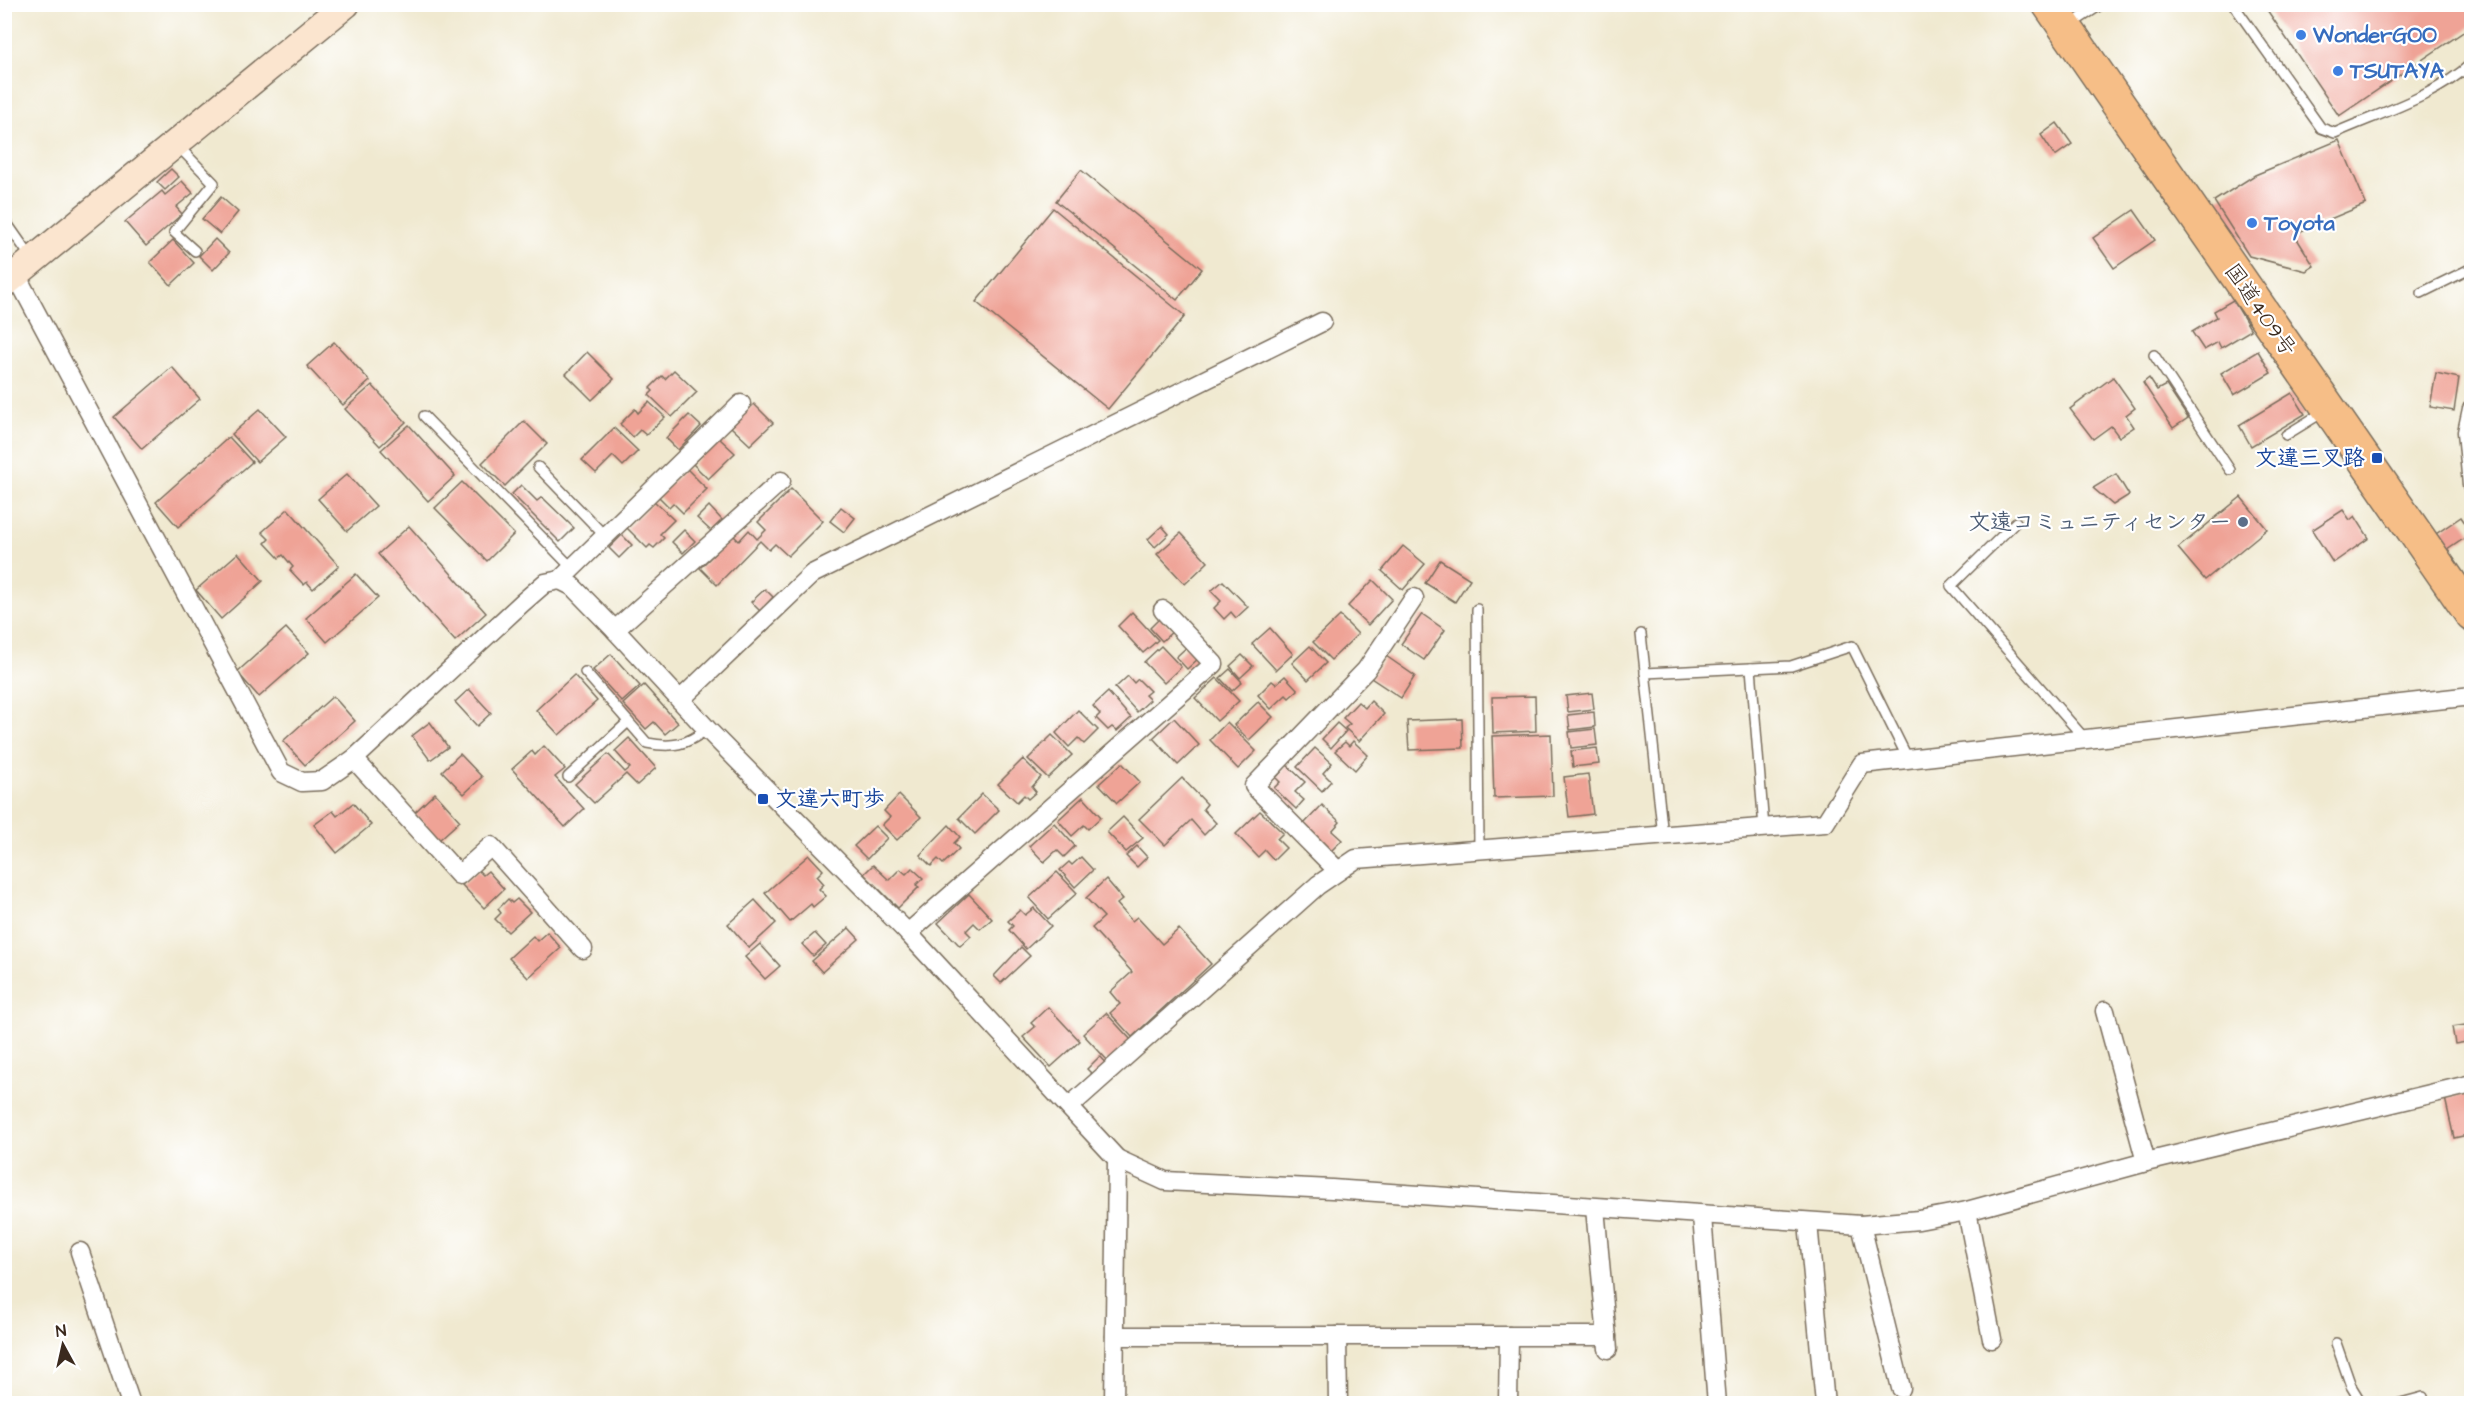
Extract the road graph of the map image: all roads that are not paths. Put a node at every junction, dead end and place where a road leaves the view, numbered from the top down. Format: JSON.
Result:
{"nodes":[{"id":1,"x":346,"y":4,"type":"edge"},
{"id":2,"x":2102,"y":4,"type":"edge"},
{"id":3,"x":2233,"y":4,"type":"edge"},
{"id":4,"x":2057,"y":16,"type":"edge"},
{"id":5,"x":2472,"y":63,"type":"edge"},
{"id":6,"x":176,"y":144,"type":"junction"},
{"id":7,"x":4,"y":219,"type":"edge"},
{"id":8,"x":195,"y":251,"type":"dead end"},
{"id":9,"x":2472,"y":268,"type":"edge"},
{"id":10,"x":18,"y":274,"type":"edge"},
{"id":11,"x":2421,"y":293,"type":"dead end"},
{"id":12,"x":1322,"y":322,"type":"dead end"},
{"id":13,"x":2154,"y":354,"type":"dead end"},
{"id":14,"x":741,"y":404,"type":"dead end"},
{"id":15,"x":2329,"y":409,"type":"junction"},
{"id":16,"x":2472,"y":410,"type":"edge"},
{"id":17,"x":424,"y":416,"type":"dead end"},
{"id":18,"x":2286,"y":435,"type":"dead end"},
{"id":19,"x":538,"y":466,"type":"dead end"},
{"id":20,"x":2230,"y":470,"type":"dead end"},
{"id":21,"x":781,"y":481,"type":"dead end"},
{"id":22,"x":2472,"y":485,"type":"edge"},
{"id":23,"x":2016,"y":522,"type":"dead end"},
{"id":24,"x":605,"y":536,"type":"junction"},
{"id":25,"x":566,"y":574,"type":"junction"},
{"id":26,"x":1414,"y":598,"type":"dead end"},
{"id":27,"x":1478,"y":609,"type":"dead end"},
{"id":28,"x":1163,"y":610,"type":"dead end"},
{"id":29,"x":2472,"y":615,"type":"edge"},
{"id":30,"x":615,"y":630,"type":"junction"},
{"id":31,"x":1641,"y":634,"type":"dead end"},
{"id":32,"x":1751,"y":668,"type":"junction"},
{"id":33,"x":585,"y":672,"type":"dead end"},
{"id":34,"x":1645,"y":673,"type":"junction"},
{"id":35,"x":2472,"y":696,"type":"edge"},
{"id":36,"x":680,"y":700,"type":"junction"},
{"id":37,"x":628,"y":722,"type":"junction"},
{"id":38,"x":707,"y":729,"type":"junction"},
{"id":39,"x":2086,"y":740,"type":"junction"},
{"id":40,"x":354,"y":759,"type":"junction"},
{"id":41,"x":1908,"y":759,"type":"junction"},
{"id":42,"x":568,"y":777,"type":"dead end"},
{"id":43,"x":1764,"y":828,"type":"junction"},
{"id":44,"x":1663,"y":836,"type":"junction"},
{"id":45,"x":1479,"y":850,"type":"junction"},
{"id":46,"x":1338,"y":872,"type":"junction"},
{"id":47,"x":908,"y":933,"type":"junction"},
{"id":48,"x":583,"y":949,"type":"dead end"},
{"id":49,"x":2105,"y":1011,"type":"dead end"},
{"id":50,"x":2472,"y":1084,"type":"edge"},
{"id":51,"x":1070,"y":1106,"type":"junction"},
{"id":52,"x":1117,"y":1159,"type":"junction"},
{"id":53,"x":2146,"y":1162,"type":"junction"},
{"id":54,"x":1595,"y":1208,"type":"junction"},
{"id":55,"x":1967,"y":1211,"type":"junction"},
{"id":56,"x":1702,"y":1216,"type":"junction"},
{"id":57,"x":1808,"y":1223,"type":"junction"},
{"id":58,"x":1861,"y":1225,"type":"junction"},
{"id":59,"x":81,"y":1252,"type":"dead end"},
{"id":60,"x":1115,"y":1336,"type":"junction"},
{"id":61,"x":1337,"y":1336,"type":"junction"},
{"id":62,"x":1509,"y":1336,"type":"junction"},
{"id":63,"x":1992,"y":1339,"type":"dead end"},
{"id":64,"x":2336,"y":1343,"type":"dead end"},
{"id":65,"x":1901,"y":1388,"type":"dead end"},
{"id":66,"x":131,"y":1404,"type":"edge"},
{"id":67,"x":1114,"y":1404,"type":"edge"},
{"id":68,"x":1338,"y":1404,"type":"edge"},
{"id":69,"x":1508,"y":1404,"type":"edge"},
{"id":70,"x":1717,"y":1404,"type":"edge"},
{"id":71,"x":1825,"y":1404,"type":"edge"},
{"id":72,"x":2362,"y":1404,"type":"edge"},
{"id":73,"x":2397,"y":1404,"type":"edge"},
{"id":74,"x":2425,"y":1404,"type":"edge"}],
"edges":[{"from":1,"to":6,"type":"street"},
{"from":2,"to":4,"type":"lane"},
{"from":3,"to":5,"type":"lane"},
{"from":4,"to":15,"type":"highway","name":"国道409号"},
{"from":6,"to":8,"type":"lane"},
{"from":6,"to":10,"type":"street"},
{"from":7,"to":10,"type":"lane"},
{"from":9,"to":11,"type":"lane"},
{"from":10,"to":40,"type":"street"},
{"from":12,"to":36,"type":"street"},
{"from":13,"to":20,"type":"lane"},
{"from":14,"to":24,"type":"street"},
{"from":15,"to":18,"type":"lane"},
{"from":15,"to":29,"type":"highway","name":"国道409号"},
{"from":16,"to":22,"type":"street"},
{"from":17,"to":25,"type":"lane"},
{"from":19,"to":24,"type":"lane"},
{"from":21,"to":30,"type":"street"},
{"from":23,"to":39,"type":"lane"},
{"from":24,"to":25,"type":"street"},
{"from":25,"to":30,"type":"street"},
{"from":25,"to":40,"type":"street"},
{"from":26,"to":46,"type":"street"},
{"from":27,"to":45,"type":"lane"},
{"from":28,"to":47,"type":"street"},
{"from":30,"to":36,"type":"street"},
{"from":31,"to":34,"type":"lane"},
{"from":32,"to":34,"type":"lane"},
{"from":32,"to":41,"type":"lane"},
{"from":32,"to":43,"type":"lane"},
{"from":33,"to":37,"type":"lane"},
{"from":34,"to":44,"type":"lane"},
{"from":35,"to":39,"type":"street"},
{"from":36,"to":38,"type":"street"},
{"from":37,"to":38,"type":"lane"},
{"from":37,"to":42,"type":"lane"},
{"from":38,"to":47,"type":"street"},
{"from":39,"to":41,"type":"street"},
{"from":40,"to":48,"type":"street"},
{"from":41,"to":43,"type":"street"},
{"from":43,"to":44,"type":"street"},
{"from":44,"to":45,"type":"street"},
{"from":45,"to":46,"type":"street"},
{"from":46,"to":51,"type":"street"},
{"from":47,"to":51,"type":"street"},
{"from":49,"to":53,"type":"street"},
{"from":50,"to":53,"type":"street"},
{"from":51,"to":52,"type":"street"},
{"from":52,"to":54,"type":"street"},
{"from":52,"to":60,"type":"street"},
{"from":53,"to":55,"type":"street"},
{"from":54,"to":56,"type":"street"},
{"from":54,"to":62,"type":"street"},
{"from":55,"to":58,"type":"street"},
{"from":55,"to":63,"type":"street"},
{"from":56,"to":57,"type":"street"},
{"from":56,"to":70,"type":"street"},
{"from":57,"to":58,"type":"street"},
{"from":57,"to":71,"type":"street"},
{"from":58,"to":65,"type":"street"},
{"from":59,"to":66,"type":"street"},
{"from":60,"to":61,"type":"street"},
{"from":60,"to":67,"type":"street"},
{"from":61,"to":62,"type":"street"},
{"from":61,"to":68,"type":"street"},
{"from":62,"to":69,"type":"street"},
{"from":64,"to":72,"type":"lane"},
{"from":73,"to":74,"type":"lane"}]}
